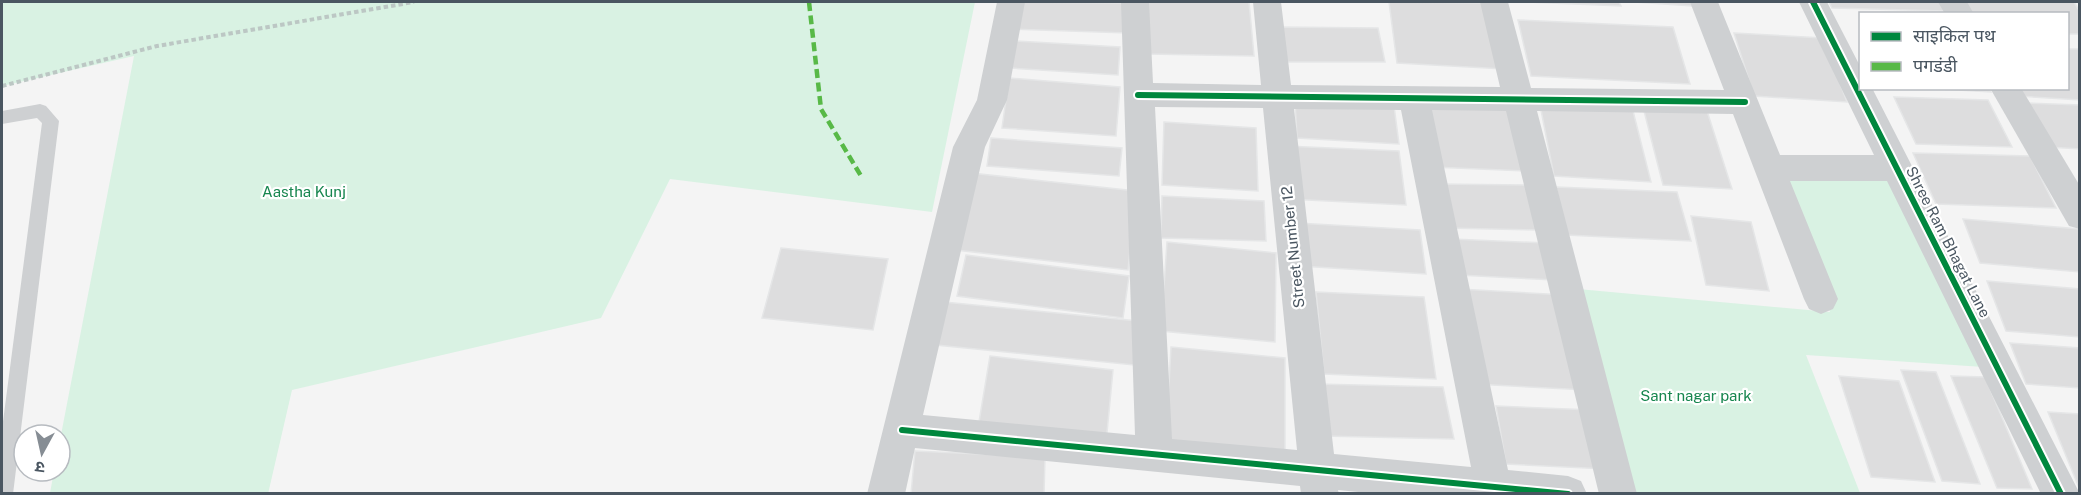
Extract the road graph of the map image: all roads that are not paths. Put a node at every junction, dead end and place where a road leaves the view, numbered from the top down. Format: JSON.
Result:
{"nodes":[{"id":1,"x":1011,"y":2,"type":"edge"},
{"id":2,"x":1135,"y":2,"type":"edge"},
{"id":3,"x":1267,"y":2,"type":"edge"},
{"id":4,"x":1494,"y":2,"type":"edge"},
{"id":5,"x":1704,"y":2,"type":"edge"},
{"id":6,"x":1813,"y":2,"type":"edge"},
{"id":7,"x":2007,"y":90,"type":"edge"},
{"id":8,"x":1138,"y":95,"type":"junction"},
{"id":9,"x":1277,"y":96,"type":"junction"},
{"id":10,"x":1414,"y":97,"type":"junction"},
{"id":11,"x":1519,"y":99,"type":"junction"},
{"id":12,"x":1745,"y":102,"type":"junction"},
{"id":13,"x":2,"y":117,"type":"edge"},
{"id":14,"x":1770,"y":168,"type":"junction"},
{"id":15,"x":1897,"y":168,"type":"junction"},
{"id":16,"x":2067,"y":169,"type":"edge"},
{"id":17,"x":2079,"y":216,"type":"edge"},
{"id":18,"x":1821,"y":299,"type":"dead end"},
{"id":19,"x":902,"y":430,"type":"junction"},
{"id":20,"x":1154,"y":454,"type":"junction"},
{"id":21,"x":1318,"y":481,"type":"edge"},
{"id":22,"x":1494,"y":486,"type":"junction"},
{"id":23,"x":3,"y":494,"type":"edge"},
{"id":24,"x":886,"y":494,"type":"edge"},
{"id":25,"x":1568,"y":494,"type":"edge"},
{"id":26,"x":1618,"y":494,"type":"edge"},
{"id":27,"x":2061,"y":494,"type":"edge"}],
"edges":[{"from":1,"to":19,"type":"street"},
{"from":2,"to":8,"type":"street"},
{"from":3,"to":9,"type":"street","name":"Street Number 12"},
{"from":4,"to":11,"type":"street"},
{"from":5,"to":12,"type":"street"},
{"from":6,"to":15,"type":"street","name":"Shree Ram Bhagat Lane"},
{"from":7,"to":16,"type":"street"},
{"from":8,"to":9,"type":"street"},
{"from":8,"to":20,"type":"street"},
{"from":9,"to":10,"type":"street"},
{"from":9,"to":21,"type":"street","name":"Street Number 12"},
{"from":10,"to":11,"type":"street"},
{"from":10,"to":22,"type":"street"},
{"from":11,"to":12,"type":"street"},
{"from":11,"to":26,"type":"street"},
{"from":12,"to":14,"type":"street"},
{"from":13,"to":23,"type":"lane"},
{"from":14,"to":15,"type":"street"},
{"from":14,"to":18,"type":"street"},
{"from":15,"to":27,"type":"street","name":"Shree Ram Bhagat Lane"},
{"from":16,"to":17,"type":"street"},
{"from":19,"to":20,"type":"street"},
{"from":19,"to":24,"type":"street"},
{"from":20,"to":21,"type":"street"},
{"from":21,"to":22,"type":"street"},
{"from":22,"to":25,"type":"street"}]}
